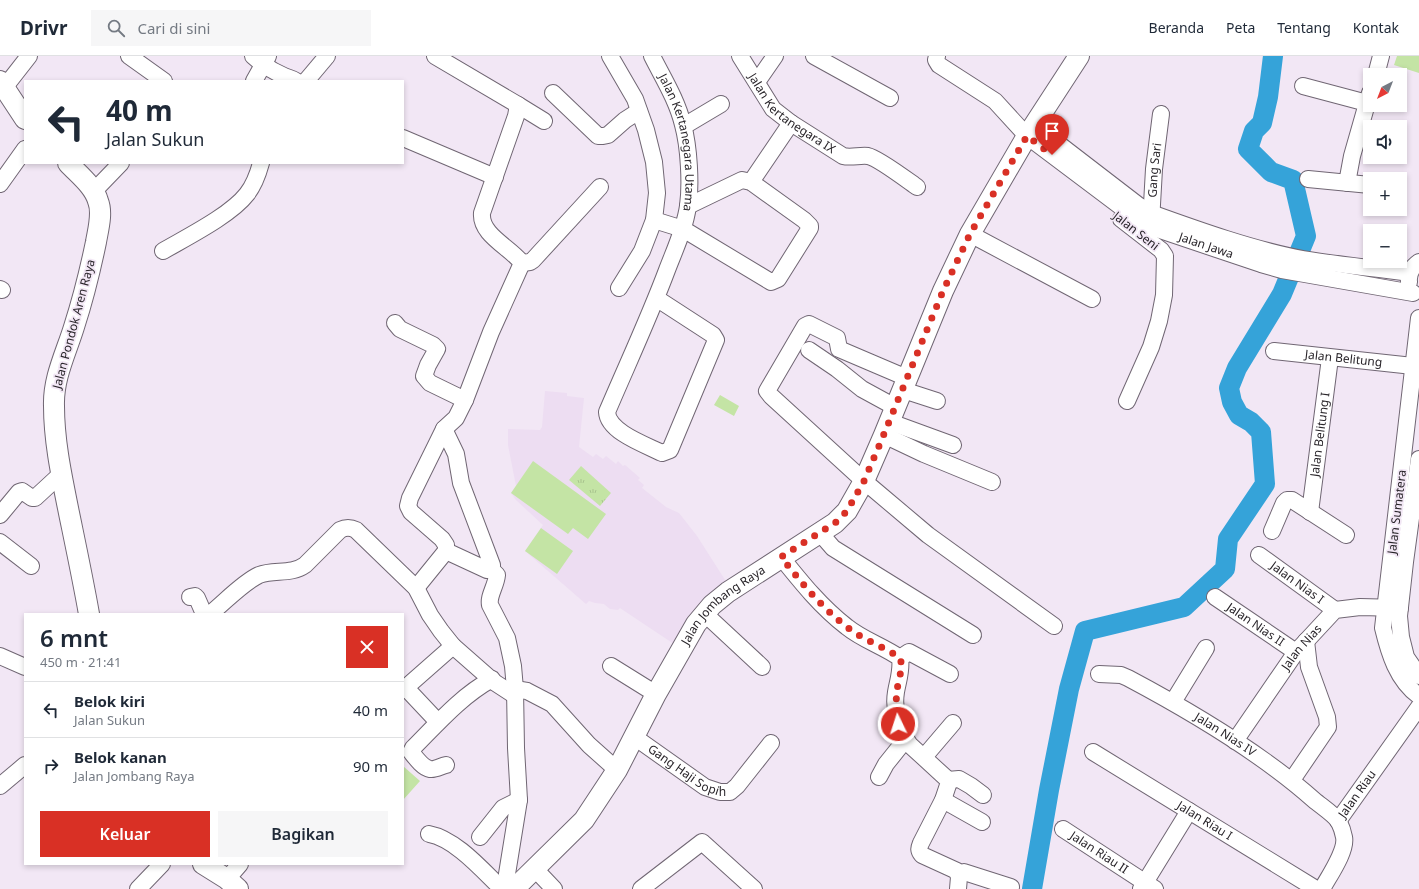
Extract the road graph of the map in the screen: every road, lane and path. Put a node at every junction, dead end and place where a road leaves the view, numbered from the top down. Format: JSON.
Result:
{"nodes":[{"id":1,"x":29,"y":56,"type":"edge"},
{"id":2,"x":129,"y":56,"type":"edge"},
{"id":3,"x":327,"y":56,"type":"edge"},
{"id":4,"x":435,"y":56,"type":"edge"},
{"id":5,"x":610,"y":56,"type":"edge"},
{"id":6,"x":652,"y":56,"type":"edge"},
{"id":7,"x":740,"y":56,"type":"edge"},
{"id":8,"x":775,"y":56,"type":"edge"},
{"id":9,"x":814,"y":56,"type":"edge"},
{"id":10,"x":937,"y":56,"type":"edge"},
{"id":11,"x":1079,"y":56,"type":"edge"},
{"id":12,"x":1381,"y":56,"type":"edge"},
{"id":13,"x":261,"y":59,"type":"edge"},
{"id":14,"x":1378,"y":68,"type":"edge"},
{"id":15,"x":163,"y":80,"type":"edge"},
{"id":16,"x":254,"y":80,"type":"edge"},
{"id":17,"x":294,"y":80,"type":"edge"},
{"id":18,"x":307,"y":80,"type":"edge"},
{"id":19,"x":757,"y":82,"type":"junction"},
{"id":20,"x":2,"y":84,"type":"edge"},
{"id":21,"x":1303,"y":86,"type":"dead end"},
{"id":22,"x":553,"y":93,"type":"dead end"},
{"id":23,"x":1363,"y":97,"type":"edge"},
{"id":24,"x":890,"y":98,"type":"dead end"},
{"id":25,"x":721,"y":104,"type":"dead end"},
{"id":26,"x":518,"y":105,"type":"junction"},
{"id":27,"x":639,"y":111,"type":"junction"},
{"id":28,"x":1365,"y":112,"type":"edge"},
{"id":29,"x":1161,"y":114,"type":"dead end"},
{"id":30,"x":24,"y":117,"type":"edge"},
{"id":31,"x":544,"y":121,"type":"dead end"},
{"id":32,"x":791,"y":123,"type":"junction"},
{"id":33,"x":684,"y":126,"type":"junction"},
{"id":34,"x":1028,"y":135,"type":"junction"},
{"id":35,"x":404,"y":138,"type":"edge"},
{"id":36,"x":24,"y":150,"type":"edge"},
{"id":37,"x":69,"y":164,"type":"edge"},
{"id":38,"x":120,"y":164,"type":"edge"},
{"id":39,"x":261,"y":164,"type":"edge"},
{"id":40,"x":495,"y":177,"type":"junction"},
{"id":41,"x":1308,"y":179,"type":"dead end"},
{"id":42,"x":751,"y":182,"type":"junction"},
{"id":43,"x":1347,"y":183,"type":"junction"},
{"id":44,"x":0,"y":184,"type":"edge"},
{"id":45,"x":1363,"y":184,"type":"edge"},
{"id":46,"x":917,"y":187,"type":"dead end"},
{"id":47,"x":600,"y":188,"type":"dead end"},
{"id":48,"x":94,"y":191,"type":"junction"},
{"id":49,"x":688,"y":206,"type":"junction"},
{"id":50,"x":654,"y":220,"type":"junction"},
{"id":51,"x":1151,"y":220,"type":"junction"},
{"id":52,"x":683,"y":229,"type":"junction"},
{"id":53,"x":970,"y":234,"type":"junction"},
{"id":54,"x":163,"y":251,"type":"dead end"},
{"id":55,"x":522,"y":263,"type":"junction"},
{"id":56,"x":1301,"y":266,"type":"junction"},
{"id":57,"x":1414,"y":267,"type":"edge"},
{"id":58,"x":619,"y":288,"type":"dead end"},
{"id":59,"x":1416,"y":295,"type":"edge"},
{"id":60,"x":656,"y":298,"type":"junction"},
{"id":61,"x":1092,"y":299,"type":"dead end"},
{"id":62,"x":1419,"y":318,"type":"edge"},
{"id":63,"x":395,"y":322,"type":"dead end"},
{"id":64,"x":809,"y":350,"type":"dead end"},
{"id":65,"x":1274,"y":351,"type":"dead end"},
{"id":66,"x":856,"y":357,"type":"junction"},
{"id":67,"x":1330,"y":358,"type":"junction"},
{"id":68,"x":1413,"y":366,"type":"junction"},
{"id":69,"x":848,"y":377,"type":"junction"},
{"id":70,"x":465,"y":400,"type":"junction"},
{"id":71,"x":937,"y":401,"type":"dead end"},
{"id":72,"x":1127,"y":401,"type":"dead end"},
{"id":73,"x":896,"y":406,"type":"junction"},
{"id":74,"x":444,"y":429,"type":"junction"},
{"id":75,"x":953,"y":445,"type":"dead end"},
{"id":76,"x":1419,"y":467,"type":"edge"},
{"id":77,"x":1402,"y":468,"type":"junction"},
{"id":78,"x":61,"y":474,"type":"junction"},
{"id":79,"x":864,"y":481,"type":"junction"},
{"id":80,"x":992,"y":482,"type":"dead end"},
{"id":81,"x":1310,"y":512,"type":"junction"},
{"id":82,"x":0,"y":515,"type":"edge"},
{"id":83,"x":1272,"y":531,"type":"dead end"},
{"id":84,"x":820,"y":533,"type":"junction"},
{"id":85,"x":1346,"y":535,"type":"dead end"},
{"id":86,"x":0,"y":542,"type":"edge"},
{"id":87,"x":446,"y":551,"type":"junction"},
{"id":88,"x":1259,"y":555,"type":"dead end"},
{"id":89,"x":781,"y":557,"type":"junction"},
{"id":90,"x":31,"y":566,"type":"dead end"},
{"id":91,"x":491,"y":569,"type":"junction"},
{"id":92,"x":416,"y":588,"type":"junction"},
{"id":93,"x":190,"y":597,"type":"dead end"},
{"id":94,"x":1215,"y":597,"type":"dead end"},
{"id":95,"x":1392,"y":608,"type":"junction"},
{"id":96,"x":1335,"y":610,"type":"junction"},
{"id":97,"x":89,"y":613,"type":"edge"},
{"id":98,"x":204,"y":613,"type":"edge"},
{"id":99,"x":211,"y":613,"type":"edge"},
{"id":100,"x":705,"y":614,"type":"junction"},
{"id":101,"x":1054,"y":626,"type":"dead end"},
{"id":102,"x":973,"y":635,"type":"dead end"},
{"id":103,"x":453,"y":646,"type":"junction"},
{"id":104,"x":1301,"y":646,"type":"junction"},
{"id":105,"x":1206,"y":648,"type":"dead end"},
{"id":106,"x":0,"y":656,"type":"edge"},
{"id":107,"x":900,"y":658,"type":"junction"},
{"id":108,"x":611,"y":666,"type":"dead end"},
{"id":109,"x":762,"y":667,"type":"dead end"},
{"id":110,"x":24,"y":668,"type":"edge"},
{"id":111,"x":950,"y":674,"type":"dead end"},
{"id":112,"x":1099,"y":674,"type":"dead end"},
{"id":113,"x":1419,"y":676,"type":"edge"},
{"id":114,"x":492,"y":679,"type":"junction"},
{"id":115,"x":404,"y":689,"type":"edge"},
{"id":116,"x":514,"y":692,"type":"junction"},
{"id":117,"x":656,"y":694,"type":"junction"},
{"id":118,"x":1419,"y":696,"type":"edge"},
{"id":119,"x":1173,"y":702,"type":"junction"},
{"id":120,"x":1419,"y":707,"type":"edge"},
{"id":121,"x":438,"y":722,"type":"junction"},
{"id":122,"x":953,"y":722,"type":"dead end"},
{"id":123,"x":633,"y":736,"type":"junction"},
{"id":124,"x":906,"y":739,"type":"junction"},
{"id":125,"x":1235,"y":741,"type":"junction"},
{"id":126,"x":771,"y":744,"type":"dead end"},
{"id":127,"x":1094,"y":752,"type":"dead end"},
{"id":128,"x":924,"y":757,"type":"junction"},
{"id":129,"x":446,"y":765,"type":"dead end"},
{"id":130,"x":24,"y":766,"type":"edge"},
{"id":131,"x":617,"y":770,"type":"junction"},
{"id":132,"x":880,"y":777,"type":"dead end"},
{"id":133,"x":948,"y":780,"type":"junction"},
{"id":134,"x":1292,"y":780,"type":"junction"},
{"id":135,"x":0,"y":786,"type":"edge"},
{"id":136,"x":983,"y":795,"type":"dead end"},
{"id":137,"x":519,"y":800,"type":"junction"},
{"id":138,"x":943,"y":800,"type":"junction"},
{"id":139,"x":1189,"y":811,"type":"junction"},
{"id":140,"x":1338,"y":821,"type":"junction"},
{"id":141,"x":982,"y":822,"type":"dead end"},
{"id":142,"x":1063,"y":830,"type":"dead end"},
{"id":143,"x":429,"y":834,"type":"dead end"},
{"id":144,"x":480,"y":837,"type":"dead end"},
{"id":145,"x":161,"y":865,"type":"edge"},
{"id":146,"x":204,"y":865,"type":"edge"},
{"id":147,"x":240,"y":865,"type":"edge"},
{"id":148,"x":536,"y":869,"type":"junction"},
{"id":149,"x":958,"y":881,"type":"edge"},
{"id":150,"x":232,"y":884,"type":"edge"},
{"id":151,"x":1011,"y":887,"type":"dead end"},
{"id":152,"x":1147,"y":887,"type":"edge"},
{"id":153,"x":138,"y":889,"type":"edge"},
{"id":154,"x":502,"y":889,"type":"edge"},
{"id":155,"x":514,"y":889,"type":"edge"},
{"id":156,"x":554,"y":889,"type":"edge"},
{"id":157,"x":641,"y":889,"type":"edge"},
{"id":158,"x":754,"y":889,"type":"edge"},
{"id":159,"x":1316,"y":889,"type":"edge"},
{"id":160,"x":1322,"y":889,"type":"edge"}],
"edges":[{"from":1,"to":20,"type":"street"},
{"from":2,"to":15,"type":"street"},
{"from":3,"to":18,"type":"street"},
{"from":4,"to":26,"type":"street"},
{"from":5,"to":27,"type":"street"},
{"from":6,"to":33,"type":"street","name":"Jalan Kertanegara Utama"},
{"from":7,"to":19,"type":"street","name":"Jalan Kertanegara IX"},
{"from":8,"to":19,"type":"street"},
{"from":9,"to":24,"type":"street"},
{"from":10,"to":34,"type":"street"},
{"from":11,"to":34,"type":"main road","name":"Jalan Jombang Raya"},
{"from":12,"to":14,"type":"street"},
{"from":13,"to":16,"type":"street"},
{"from":13,"to":17,"type":"street"},
{"from":19,"to":32,"type":"street","name":"Jalan Kertanegara IX"},
{"from":20,"to":30,"type":"main road"},
{"from":21,"to":23,"type":"street"},
{"from":22,"to":27,"type":"street"},
{"from":25,"to":33,"type":"street"},
{"from":26,"to":31,"type":"street"},
{"from":26,"to":40,"type":"street"},
{"from":27,"to":50,"type":"street"},
{"from":28,"to":43,"type":"street"},
{"from":29,"to":51,"type":"street","name":"Gang Sari"},
{"from":32,"to":42,"type":"street"},
{"from":32,"to":46,"type":"street","name":"Jalan Kertanegara IX"},
{"from":33,"to":49,"type":"street","name":"Jalan Kertanegara Utama"},
{"from":34,"to":51,"type":"street","name":"Jalan Jawa"},
{"from":34,"to":53,"type":"main road","name":"Jalan Jombang Raya"},
{"from":34,"to":72,"type":"street","name":"Jalan Seni"},
{"from":35,"to":40,"type":"street"},
{"from":36,"to":44,"type":"street"},
{"from":37,"to":48,"type":"main road","name":"Jalan Pondok Aren Raya"},
{"from":38,"to":48,"type":"street"},
{"from":39,"to":54,"type":"street"},
{"from":40,"to":55,"type":"street"},
{"from":41,"to":43,"type":"street"},
{"from":42,"to":49,"type":"street"},
{"from":42,"to":52,"type":"street"},
{"from":43,"to":45,"type":"street"},
{"from":47,"to":55,"type":"street"},
{"from":48,"to":78,"type":"main road","name":"Jalan Pondok Aren Raya"},
{"from":49,"to":52,"type":"street","name":"Jalan Kertanegara Utama"},
{"from":50,"to":52,"type":"street"},
{"from":50,"to":58,"type":"street"},
{"from":51,"to":56,"type":"street","name":"Jalan Jawa"},
{"from":52,"to":60,"type":"street","name":"Jalan Kertanegara Utama"},
{"from":53,"to":61,"type":"street"},
{"from":53,"to":73,"type":"main road","name":"Jalan Jombang Raya"},
{"from":55,"to":70,"type":"street"},
{"from":56,"to":57,"type":"street","name":"Jalan Jawa"},
{"from":56,"to":59,"type":"street","name":"Jalan Jawa"},
{"from":57,"to":59,"type":"street"},
{"from":60,"to":60,"type":"street","name":"Jalan Kertanegara Utama"},
{"from":62,"to":68,"type":"street","name":"Jalan Sumatera"},
{"from":63,"to":70,"type":"street"},
{"from":64,"to":69,"type":"street"},
{"from":65,"to":67,"type":"street","name":"Jalan Belitung"},
{"from":66,"to":69,"type":"street"},
{"from":66,"to":73,"type":"street"},
{"from":66,"to":79,"type":"street"},
{"from":67,"to":68,"type":"street","name":"Jalan Belitung"},
{"from":67,"to":81,"type":"street","name":"Jalan Belitung I"},
{"from":68,"to":77,"type":"street","name":"Jalan Sumatera"},
{"from":69,"to":73,"type":"street"},
{"from":70,"to":74,"type":"street"},
{"from":71,"to":73,"type":"street"},
{"from":73,"to":75,"type":"street"},
{"from":73,"to":79,"type":"main road","name":"Jalan Jombang Raya"},
{"from":73,"to":80,"type":"street"},
{"from":74,"to":87,"type":"street"},
{"from":74,"to":91,"type":"street"},
{"from":76,"to":77,"type":"street"},
{"from":76,"to":95,"type":"street","name":"Jalan Sumatera"},
{"from":77,"to":95,"type":"street","name":"Jalan Sumatera"},
{"from":78,"to":82,"type":"street"},
{"from":78,"to":97,"type":"main road","name":"Jalan Pondok Aren Raya"},
{"from":79,"to":84,"type":"main road","name":"Jalan Jombang Raya"},
{"from":79,"to":101,"type":"street"},
{"from":81,"to":83,"type":"street"},
{"from":81,"to":85,"type":"street"},
{"from":84,"to":89,"type":"main road","name":"Jalan Jombang Raya"},
{"from":84,"to":102,"type":"street"},
{"from":86,"to":90,"type":"street"},
{"from":87,"to":91,"type":"street"},
{"from":87,"to":92,"type":"street"},
{"from":88,"to":96,"type":"street","name":"Jalan Nias I"},
{"from":89,"to":100,"type":"main road","name":"Jalan Jombang Raya"},
{"from":89,"to":107,"type":"street"},
{"from":91,"to":116,"type":"street"},
{"from":92,"to":99,"type":"street"},
{"from":92,"to":103,"type":"street"},
{"from":93,"to":98,"type":"street"},
{"from":94,"to":104,"type":"street","name":"Jalan Nias II"},
{"from":95,"to":96,"type":"street"},
{"from":95,"to":113,"type":"street","name":"Jalan Sumatera"},
{"from":95,"to":118,"type":"street","name":"Jalan Sumatera"},
{"from":96,"to":104,"type":"street","name":"Jalan Nias"},
{"from":100,"to":109,"type":"street"},
{"from":100,"to":117,"type":"main road","name":"Jalan Jombang Raya"},
{"from":103,"to":114,"type":"street"},
{"from":103,"to":115,"type":"street"},
{"from":104,"to":125,"type":"street","name":"Jalan Nias"},
{"from":104,"to":134,"type":"street"},
{"from":105,"to":119,"type":"street"},
{"from":106,"to":110,"type":"street"},
{"from":107,"to":111,"type":"street"},
{"from":107,"to":124,"type":"street"},
{"from":108,"to":117,"type":"street"},
{"from":112,"to":119,"type":"street","name":"Jalan Nias IV"},
{"from":114,"to":116,"type":"street"},
{"from":114,"to":121,"type":"street"},
{"from":115,"to":121,"type":"street"},
{"from":116,"to":131,"type":"street"},
{"from":116,"to":137,"type":"street"},
{"from":117,"to":123,"type":"main road","name":"Jalan Jombang Raya"},
{"from":119,"to":125,"type":"street","name":"Jalan Nias IV"},
{"from":120,"to":140,"type":"street","name":"Jalan Riau"},
{"from":121,"to":129,"type":"street"},
{"from":122,"to":128,"type":"street"},
{"from":123,"to":126,"type":"street","name":"Gang Haji Sopih"},
{"from":123,"to":131,"type":"main road","name":"Jalan Jombang Raya"},
{"from":124,"to":128,"type":"street"},
{"from":124,"to":132,"type":"street"},
{"from":125,"to":134,"type":"street","name":"Jalan Nias IV"},
{"from":127,"to":139,"type":"street","name":"Jalan Riau I"},
{"from":128,"to":133,"type":"street"},
{"from":130,"to":135,"type":"street"},
{"from":131,"to":148,"type":"main road","name":"Jalan Jombang Raya"},
{"from":133,"to":136,"type":"street"},
{"from":133,"to":138,"type":"street"},
{"from":134,"to":140,"type":"street","name":"Jalan Nias IV"},
{"from":137,"to":144,"type":"street"},
{"from":137,"to":155,"type":"street"},
{"from":138,"to":141,"type":"street"},
{"from":138,"to":149,"type":"street"},
{"from":139,"to":152,"type":"street"},
{"from":139,"to":159,"type":"street","name":"Jalan Riau I"},
{"from":140,"to":160,"type":"street","name":"Jalan Riau"},
{"from":142,"to":152,"type":"street","name":"Jalan Riau II"},
{"from":143,"to":154,"type":"street"},
{"from":145,"to":153,"type":"street"},
{"from":146,"to":150,"type":"main road"},
{"from":147,"to":150,"type":"street"},
{"from":148,"to":155,"type":"main road","name":"Jalan Jombang Raya"},
{"from":148,"to":156,"type":"street"},
{"from":149,"to":151,"type":"street"},
{"from":157,"to":158,"type":"street"}]}
